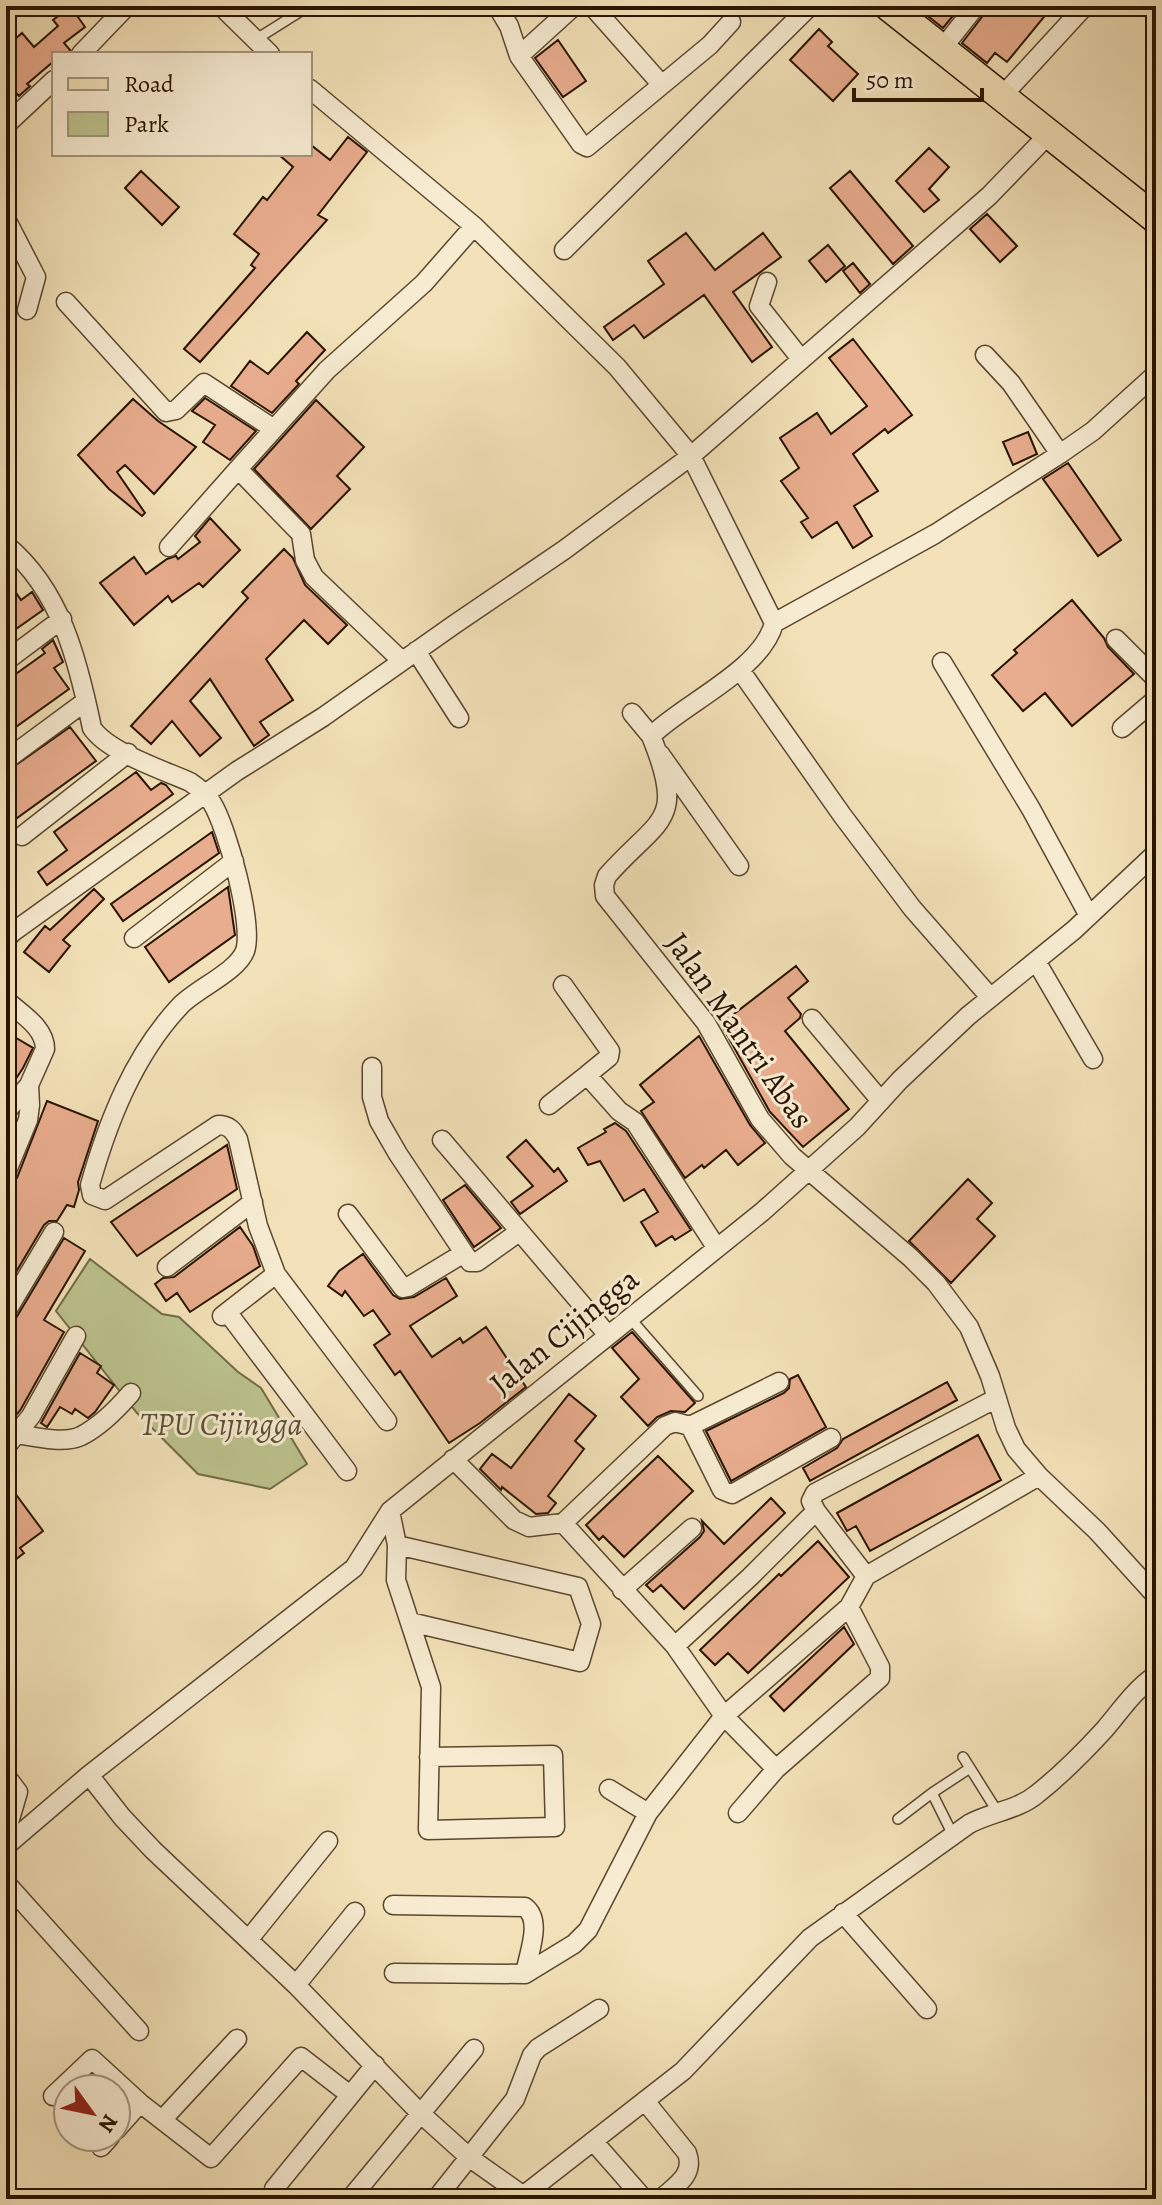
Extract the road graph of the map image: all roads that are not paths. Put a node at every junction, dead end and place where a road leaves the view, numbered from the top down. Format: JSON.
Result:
{"nodes":[{"id":1,"x":127,"y":6,"type":"edge"},
{"id":2,"x":221,"y":6,"type":"edge"},
{"id":3,"x":309,"y":6,"type":"edge"},
{"id":4,"x":497,"y":6,"type":"edge"},
{"id":5,"x":574,"y":6,"type":"edge"},
{"id":6,"x":592,"y":6,"type":"edge"},
{"id":7,"x":810,"y":6,"type":"edge"},
{"id":8,"x":976,"y":6,"type":"edge"},
{"id":9,"x":1085,"y":6,"type":"edge"},
{"id":10,"x":898,"y":7,"type":"edge"},
{"id":11,"x":731,"y":22,"type":"dead end"},
{"id":12,"x":255,"y":40,"type":"junction"},
{"id":13,"x":945,"y":45,"type":"junction"},
{"id":14,"x":83,"y":52,"type":"edge"},
{"id":15,"x":268,"y":52,"type":"edge"},
{"id":16,"x":519,"y":56,"type":"junction"},
{"id":17,"x":52,"y":82,"type":"edge"},
{"id":18,"x":662,"y":85,"type":"junction"},
{"id":19,"x":312,"y":92,"type":"edge"},
{"id":20,"x":1005,"y":93,"type":"junction"},
{"id":21,"x":6,"y":125,"type":"edge"},
{"id":22,"x":1049,"y":134,"type":"junction"},
{"id":23,"x":1156,"y":212,"type":"edge"},
{"id":24,"x":6,"y":219,"type":"edge"},
{"id":25,"x":1156,"y":219,"type":"edge"},
{"id":26,"x":474,"y":226,"type":"junction"},
{"id":27,"x":564,"y":250,"type":"dead end"},
{"id":28,"x":767,"y":282,"type":"dead end"},
{"id":29,"x":66,"y":302,"type":"dead end"},
{"id":30,"x":27,"y":310,"type":"dead end"},
{"id":31,"x":985,"y":355,"type":"dead end"},
{"id":32,"x":801,"y":359,"type":"junction"},
{"id":33,"x":1156,"y":374,"type":"edge"},
{"id":34,"x":274,"y":429,"type":"junction"},
{"id":35,"x":1060,"y":454,"type":"junction"},
{"id":36,"x":691,"y":456,"type":"junction"},
{"id":37,"x":238,"y":469,"type":"junction"},
{"id":38,"x":169,"y":547,"type":"dead end"},
{"id":39,"x":10,"y":555,"type":"edge"},
{"id":40,"x":62,"y":619,"type":"junction"},
{"id":41,"x":774,"y":623,"type":"junction"},
{"id":42,"x":1116,"y":639,"type":"dead end"},
{"id":43,"x":409,"y":656,"type":"junction"},
{"id":44,"x":6,"y":661,"type":"edge"},
{"id":45,"x":942,"y":662,"type":"dead end"},
{"id":46,"x":740,"y":670,"type":"junction"},
{"id":47,"x":1156,"y":679,"type":"edge"},
{"id":48,"x":1156,"y":699,"type":"edge"},
{"id":49,"x":86,"y":701,"type":"junction"},
{"id":50,"x":632,"y":713,"type":"dead end"},
{"id":51,"x":459,"y":718,"type":"dead end"},
{"id":52,"x":1122,"y":728,"type":"dead end"},
{"id":53,"x":654,"y":742,"type":"junction"},
{"id":54,"x":128,"y":753,"type":"junction"},
{"id":55,"x":6,"y":760,"type":"edge"},
{"id":56,"x":205,"y":794,"type":"junction"},
{"id":57,"x":22,"y":836,"type":"dead end"},
{"id":58,"x":1156,"y":853,"type":"edge"},
{"id":59,"x":234,"y":861,"type":"junction"},
{"id":60,"x":739,"y":866,"type":"dead end"},
{"id":61,"x":1089,"y":916,"type":"junction"},
{"id":62,"x":134,"y":938,"type":"dead end"},
{"id":63,"x":6,"y":939,"type":"edge"},
{"id":64,"x":1036,"y":961,"type":"junction"},
{"id":65,"x":563,"y":985,"type":"dead end"},
{"id":66,"x":990,"y":997,"type":"junction"},
{"id":67,"x":6,"y":1000,"type":"edge"},
{"id":68,"x":812,"y":1019,"type":"dead end"},
{"id":69,"x":1093,"y":1059,"type":"dead end"},
{"id":70,"x":372,"y":1067,"type":"dead end"},
{"id":71,"x":587,"y":1075,"type":"junction"},
{"id":72,"x":29,"y":1085,"type":"junction"},
{"id":73,"x":881,"y":1101,"type":"junction"},
{"id":74,"x":549,"y":1105,"type":"dead end"},
{"id":75,"x":6,"y":1112,"type":"edge"},
{"id":76,"x":442,"y":1140,"type":"dead end"},
{"id":77,"x":808,"y":1172,"type":"junction"},
{"id":78,"x":6,"y":1173,"type":"edge"},
{"id":79,"x":253,"y":1202,"type":"junction"},
{"id":80,"x":348,"y":1214,"type":"dead end"},
{"id":81,"x":54,"y":1232,"type":"dead end"},
{"id":82,"x":519,"y":1232,"type":"junction"},
{"id":83,"x":716,"y":1247,"type":"junction"},
{"id":84,"x":464,"y":1253,"type":"junction"},
{"id":85,"x":167,"y":1267,"type":"dead end"},
{"id":86,"x":276,"y":1274,"type":"junction"},
{"id":87,"x":6,"y":1312,"type":"edge"},
{"id":88,"x":629,"y":1317,"type":"junction"},
{"id":89,"x":607,"y":1334,"type":"junction"},
{"id":90,"x":76,"y":1336,"type":"dead end"},
{"id":91,"x":779,"y":1382,"type":"dead end"},
{"id":92,"x":131,"y":1393,"type":"dead end"},
{"id":93,"x":698,"y":1396,"type":"dead end"},
{"id":94,"x":997,"y":1398,"type":"junction"},
{"id":95,"x":387,"y":1421,"type":"dead end"},
{"id":96,"x":690,"y":1426,"type":"junction"},
{"id":97,"x":831,"y":1438,"type":"dead end"},
{"id":98,"x":12,"y":1441,"type":"edge"},
{"id":99,"x":453,"y":1459,"type":"junction"},
{"id":100,"x":347,"y":1471,"type":"dead end"},
{"id":101,"x":1039,"y":1476,"type":"junction"},
{"id":102,"x":390,"y":1511,"type":"junction"},
{"id":103,"x":816,"y":1511,"type":"junction"},
{"id":104,"x":563,"y":1523,"type":"junction"},
{"id":105,"x":692,"y":1528,"type":"dead end"},
{"id":106,"x":397,"y":1545,"type":"junction"},
{"id":107,"x":866,"y":1576,"type":"junction"},
{"id":108,"x":622,"y":1590,"type":"junction"},
{"id":109,"x":1156,"y":1596,"type":"edge"},
{"id":110,"x":849,"y":1607,"type":"junction"},
{"id":111,"x":410,"y":1622,"type":"junction"},
{"id":112,"x":675,"y":1646,"type":"junction"},
{"id":113,"x":1156,"y":1675,"type":"edge"},
{"id":114,"x":724,"y":1716,"type":"junction"},
{"id":115,"x":429,"y":1757,"type":"junction"},
{"id":116,"x":963,"y":1757,"type":"dead end"},
{"id":117,"x":970,"y":1768,"type":"junction"},
{"id":118,"x":776,"y":1769,"type":"junction"},
{"id":119,"x":89,"y":1775,"type":"junction"},
{"id":120,"x":6,"y":1776,"type":"edge"},
{"id":121,"x":609,"y":1789,"type":"dead end"},
{"id":122,"x":932,"y":1793,"type":"junction"},
{"id":123,"x":997,"y":1811,"type":"junction"},
{"id":124,"x":648,"y":1813,"type":"junction"},
{"id":125,"x":738,"y":1813,"type":"dead end"},
{"id":126,"x":898,"y":1819,"type":"dead end"},
{"id":127,"x":953,"y":1835,"type":"junction"},
{"id":128,"x":328,"y":1841,"type":"dead end"},
{"id":129,"x":11,"y":1842,"type":"edge"},
{"id":130,"x":6,"y":1883,"type":"edge"},
{"id":131,"x":393,"y":1905,"type":"dead end"},
{"id":132,"x":355,"y":1912,"type":"dead end"},
{"id":133,"x":843,"y":1913,"type":"junction"},
{"id":134,"x":249,"y":1939,"type":"junction"},
{"id":135,"x":394,"y":1973,"type":"dead end"},
{"id":136,"x":525,"y":1974,"type":"junction"},
{"id":137,"x":296,"y":1985,"type":"junction"},
{"id":138,"x":599,"y":2009,"type":"dead end"},
{"id":139,"x":927,"y":2009,"type":"dead end"},
{"id":140,"x":139,"y":2031,"type":"dead end"},
{"id":141,"x":237,"y":2039,"type":"dead end"},
{"id":142,"x":474,"y":2049,"type":"dead end"},
{"id":143,"x":375,"y":2065,"type":"junction"},
{"id":144,"x":77,"y":2073,"type":"edge"},
{"id":145,"x":107,"y":2073,"type":"edge"},
{"id":146,"x":350,"y":2095,"type":"junction"},
{"id":147,"x":132,"y":2096,"type":"edge"},
{"id":148,"x":645,"y":2101,"type":"junction"},
{"id":149,"x":140,"y":2103,"type":"junction"},
{"id":150,"x":132,"y":2112,"type":"edge"},
{"id":151,"x":420,"y":2113,"type":"junction"},
{"id":152,"x":162,"y":2120,"type":"junction"},
{"id":153,"x":593,"y":2141,"type":"junction"},
{"id":154,"x":470,"y":2158,"type":"junction"},
{"id":155,"x":274,"y":2189,"type":"dead end"},
{"id":156,"x":526,"y":2197,"type":"edge"},
{"id":157,"x":350,"y":2199,"type":"edge"},
{"id":158,"x":436,"y":2199,"type":"edge"},
{"id":159,"x":644,"y":2199,"type":"edge"},
{"id":160,"x":661,"y":2199,"type":"edge"}],
"edges":[{"from":1,"to":14,"type":"street"},
{"from":2,"to":12,"type":"street"},
{"from":3,"to":12,"type":"lane"},
{"from":4,"to":16,"type":"street"},
{"from":5,"to":16,"type":"street"},
{"from":6,"to":18,"type":"street"},
{"from":7,"to":27,"type":"street"},
{"from":8,"to":13,"type":"street"},
{"from":9,"to":20,"type":"street"},
{"from":10,"to":13,"type":"main road"},
{"from":10,"to":22,"type":"main road"},
{"from":11,"to":18,"type":"street"},
{"from":12,"to":15,"type":"street"},
{"from":13,"to":20,"type":"main road"},
{"from":16,"to":18,"type":"street"},
{"from":17,"to":21,"type":"street"},
{"from":19,"to":26,"type":"street"},
{"from":20,"to":23,"type":"main road"},
{"from":22,"to":25,"type":"main road"},
{"from":22,"to":32,"type":"street"},
{"from":24,"to":30,"type":"street"},
{"from":26,"to":34,"type":"street"},
{"from":26,"to":36,"type":"street"},
{"from":28,"to":32,"type":"street"},
{"from":29,"to":34,"type":"street"},
{"from":31,"to":35,"type":"street"},
{"from":32,"to":36,"type":"street"},
{"from":33,"to":35,"type":"street"},
{"from":34,"to":37,"type":"street"},
{"from":35,"to":41,"type":"street"},
{"from":36,"to":41,"type":"street"},
{"from":36,"to":43,"type":"street"},
{"from":37,"to":38,"type":"street"},
{"from":37,"to":43,"type":"street"},
{"from":39,"to":40,"type":"street"},
{"from":40,"to":44,"type":"street"},
{"from":40,"to":49,"type":"street"},
{"from":41,"to":46,"type":"street"},
{"from":42,"to":47,"type":"street"},
{"from":43,"to":51,"type":"street"},
{"from":43,"to":56,"type":"street"},
{"from":45,"to":61,"type":"street"},
{"from":46,"to":53,"type":"street"},
{"from":46,"to":66,"type":"street"},
{"from":48,"to":52,"type":"street"},
{"from":49,"to":54,"type":"street"},
{"from":49,"to":55,"type":"street"},
{"from":50,"to":53,"type":"street"},
{"from":53,"to":60,"type":"street"},
{"from":53,"to":77,"type":"street","name":"Jalan Mantri Abas"},
{"from":54,"to":56,"type":"street"},
{"from":54,"to":57,"type":"street"},
{"from":56,"to":59,"type":"street"},
{"from":56,"to":63,"type":"street"},
{"from":58,"to":61,"type":"street","name":"Jalan Cijingga"},
{"from":59,"to":62,"type":"street"},
{"from":59,"to":79,"type":"street"},
{"from":61,"to":64,"type":"street","name":"Jalan Cijingga"},
{"from":64,"to":66,"type":"street","name":"Jalan Cijingga"},
{"from":64,"to":69,"type":"street"},
{"from":65,"to":71,"type":"street"},
{"from":66,"to":73,"type":"street","name":"Jalan Cijingga"},
{"from":67,"to":72,"type":"street"},
{"from":68,"to":73,"type":"street"},
{"from":70,"to":84,"type":"street"},
{"from":71,"to":74,"type":"street"},
{"from":71,"to":83,"type":"street"},
{"from":72,"to":75,"type":"street"},
{"from":72,"to":78,"type":"street"},
{"from":73,"to":77,"type":"street","name":"Jalan Cijingga"},
{"from":76,"to":82,"type":"street"},
{"from":77,"to":83,"type":"street","name":"Jalan Cijingga"},
{"from":77,"to":94,"type":"street"},
{"from":79,"to":85,"type":"street"},
{"from":79,"to":86,"type":"street"},
{"from":80,"to":84,"type":"street"},
{"from":81,"to":87,"type":"street"},
{"from":82,"to":84,"type":"street"},
{"from":82,"to":89,"type":"street"},
{"from":83,"to":88,"type":"street","name":"Jalan Cijingga"},
{"from":86,"to":95,"type":"street"},
{"from":86,"to":100,"type":"street"},
{"from":88,"to":89,"type":"street","name":"Jalan Cijingga"},
{"from":88,"to":93,"type":"lane"},
{"from":89,"to":99,"type":"street","name":"Jalan Cijingga"},
{"from":90,"to":98,"type":"street"},
{"from":91,"to":96,"type":"street"},
{"from":92,"to":98,"type":"street"},
{"from":94,"to":101,"type":"street"},
{"from":94,"to":103,"type":"street"},
{"from":96,"to":97,"type":"street"},
{"from":96,"to":104,"type":"street"},
{"from":99,"to":102,"type":"street","name":"Jalan Cijingga"},
{"from":99,"to":104,"type":"street"},
{"from":101,"to":107,"type":"street"},
{"from":101,"to":109,"type":"street"},
{"from":102,"to":106,"type":"street"},
{"from":102,"to":119,"type":"street","name":"Jalan Cijingga"},
{"from":103,"to":107,"type":"street"},
{"from":103,"to":112,"type":"street"},
{"from":104,"to":108,"type":"street"},
{"from":105,"to":108,"type":"street"},
{"from":106,"to":111,"type":"street"},
{"from":106,"to":111,"type":"street"},
{"from":107,"to":110,"type":"street"},
{"from":108,"to":112,"type":"street"},
{"from":110,"to":114,"type":"street"},
{"from":110,"to":118,"type":"street"},
{"from":111,"to":115,"type":"street"},
{"from":112,"to":114,"type":"street"},
{"from":113,"to":123,"type":"street"},
{"from":114,"to":118,"type":"street"},
{"from":114,"to":124,"type":"street"},
{"from":115,"to":115,"type":"street"},
{"from":116,"to":117,"type":"lane"},
{"from":117,"to":122,"type":"lane"},
{"from":117,"to":123,"type":"lane"},
{"from":118,"to":125,"type":"street"},
{"from":119,"to":129,"type":"street","name":"Jalan Cijingga"},
{"from":119,"to":134,"type":"street"},
{"from":120,"to":129,"type":"street"},
{"from":121,"to":124,"type":"street"},
{"from":122,"to":126,"type":"lane"},
{"from":122,"to":127,"type":"lane"},
{"from":123,"to":127,"type":"street"},
{"from":124,"to":136,"type":"street"},
{"from":127,"to":133,"type":"street"},
{"from":128,"to":134,"type":"street"},
{"from":130,"to":140,"type":"street"},
{"from":131,"to":136,"type":"street"},
{"from":132,"to":137,"type":"street"},
{"from":133,"to":139,"type":"street"},
{"from":133,"to":148,"type":"street"},
{"from":134,"to":137,"type":"street"},
{"from":135,"to":136,"type":"street"},
{"from":137,"to":143,"type":"street"},
{"from":138,"to":154,"type":"street"},
{"from":141,"to":152,"type":"street"},
{"from":142,"to":151,"type":"street"},
{"from":143,"to":146,"type":"street"},
{"from":143,"to":151,"type":"street"},
{"from":144,"to":145,"type":"street"},
{"from":146,"to":152,"type":"street"},
{"from":146,"to":155,"type":"street"},
{"from":147,"to":149,"type":"street"},
{"from":148,"to":153,"type":"street"},
{"from":148,"to":160,"type":"street"},
{"from":149,"to":150,"type":"street"},
{"from":149,"to":152,"type":"street"},
{"from":151,"to":154,"type":"street"},
{"from":151,"to":157,"type":"street"},
{"from":153,"to":156,"type":"street"},
{"from":153,"to":159,"type":"street"},
{"from":154,"to":156,"type":"street"},
{"from":154,"to":158,"type":"street"}]}
